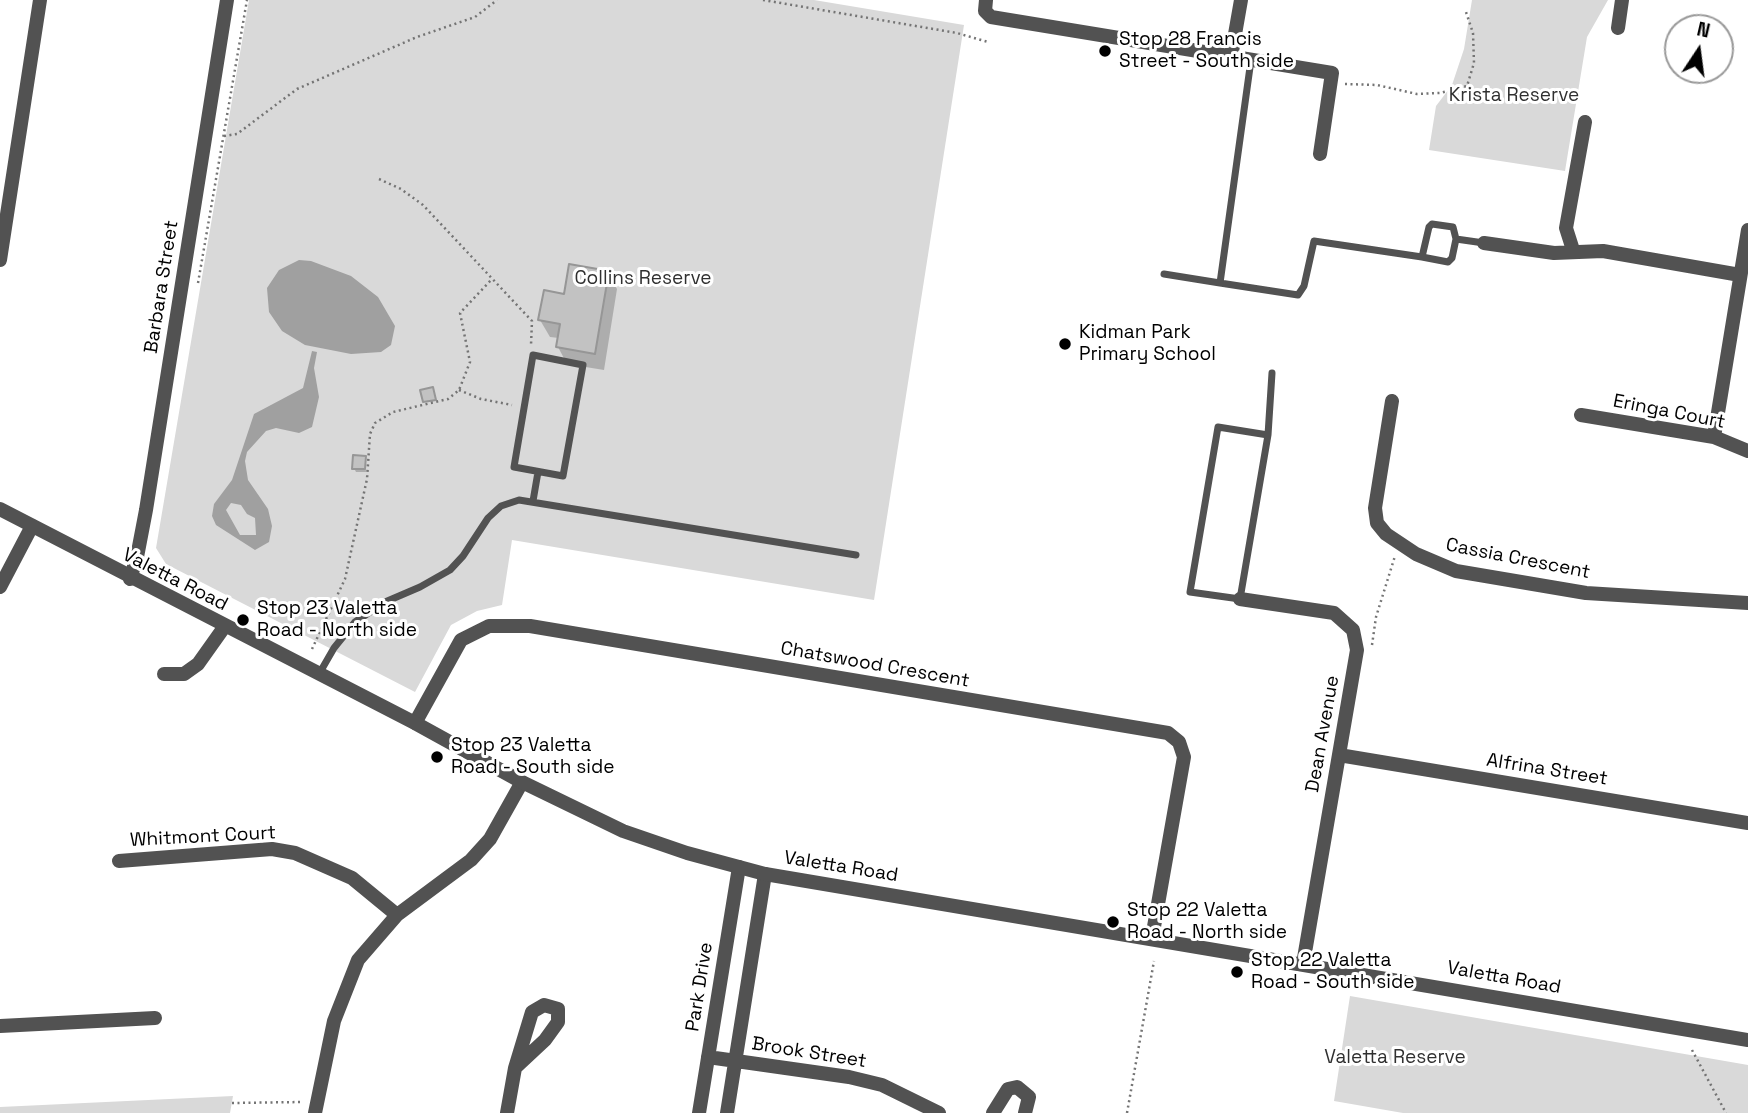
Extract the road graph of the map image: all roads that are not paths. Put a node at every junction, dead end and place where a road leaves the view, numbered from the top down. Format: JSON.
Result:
{"nodes":[{"id":1,"x":40,"y":0,"type":"edge"},
{"id":2,"x":227,"y":0,"type":"edge"},
{"id":3,"x":986,"y":0,"type":"edge"},
{"id":4,"x":1241,"y":0,"type":"edge"},
{"id":5,"x":1622,"y":0,"type":"edge"},
{"id":6,"x":1618,"y":27,"type":"dead end"},
{"id":7,"x":1231,"y":57,"type":"junction"},
{"id":8,"x":1251,"y":60,"type":"junction"},
{"id":9,"x":1585,"y":122,"type":"dead end"},
{"id":10,"x":1320,"y":154,"type":"dead end"},
{"id":11,"x":1748,"y":230,"type":"edge"},
{"id":12,"x":1456,"y":239,"type":"junction"},
{"id":13,"x":1484,"y":243,"type":"joint"},
{"id":14,"x":1573,"y":250,"type":"junction"},
{"id":15,"x":1422,"y":257,"type":"junction"},
{"id":16,"x":0,"y":260,"type":"edge"},
{"id":17,"x":1164,"y":274,"type":"dead end"},
{"id":18,"x":1740,"y":275,"type":"junction"},
{"id":19,"x":1220,"y":283,"type":"junction"},
{"id":20,"x":1272,"y":373,"type":"dead end"},
{"id":21,"x":1392,"y":401,"type":"dead end"},
{"id":22,"x":1581,"y":415,"type":"dead end"},
{"id":23,"x":1268,"y":435,"type":"junction"},
{"id":24,"x":1714,"y":437,"type":"junction"},
{"id":25,"x":1748,"y":451,"type":"edge"},
{"id":26,"x":538,"y":472,"type":"junction"},
{"id":27,"x":533,"y":501,"type":"junction"},
{"id":28,"x":0,"y":509,"type":"edge"},
{"id":29,"x":32,"y":526,"type":"junction"},
{"id":30,"x":856,"y":555,"type":"dead end"},
{"id":31,"x":130,"y":579,"type":"junction"},
{"id":32,"x":0,"y":587,"type":"edge"},
{"id":33,"x":1240,"y":599,"type":"junction"},
{"id":34,"x":1748,"y":603,"type":"edge"},
{"id":35,"x":225,"y":626,"type":"junction"},
{"id":36,"x":164,"y":674,"type":"dead end"},
{"id":37,"x":319,"y":675,"type":"junction"},
{"id":38,"x":415,"y":723,"type":"junction"},
{"id":39,"x":1339,"y":755,"type":"junction"},
{"id":40,"x":522,"y":782,"type":"junction"},
{"id":41,"x":1748,"y":823,"type":"edge"},
{"id":42,"x":119,"y":861,"type":"dead end"},
{"id":43,"x":738,"y":867,"type":"junction"},
{"id":44,"x":765,"y":874,"type":"junction"},
{"id":45,"x":397,"y":915,"type":"junction"},
{"id":46,"x":1152,"y":938,"type":"junction"},
{"id":47,"x":1303,"y":964,"type":"junction"},
{"id":48,"x":155,"y":1018,"type":"dead end"},
{"id":49,"x":0,"y":1026,"type":"edge"},
{"id":50,"x":1748,"y":1040,"type":"edge"},
{"id":51,"x":708,"y":1057,"type":"junction"},
{"id":52,"x":735,"y":1061,"type":"junction"},
{"id":53,"x":515,"y":1068,"type":"dead end"},
{"id":54,"x":316,"y":1107,"type":"edge"},
{"id":55,"x":507,"y":1113,"type":"edge"},
{"id":56,"x":699,"y":1113,"type":"edge"},
{"id":57,"x":727,"y":1113,"type":"edge"},
{"id":58,"x":939,"y":1113,"type":"edge"},
{"id":59,"x":993,"y":1113,"type":"edge"},
{"id":60,"x":1025,"y":1113,"type":"edge"}],
"edges":[{"from":1,"to":16,"type":"street"},
{"from":2,"to":31,"type":"street","name":"Barbara Street"},
{"from":3,"to":7,"type":"street"},
{"from":4,"to":7,"type":"street"},
{"from":5,"to":6,"type":"street"},
{"from":7,"to":8,"type":"street"},
{"from":8,"to":10,"type":"street"},
{"from":8,"to":19,"type":"lane"},
{"from":9,"to":14,"type":"street"},
{"from":11,"to":18,"type":"street"},
{"from":12,"to":13,"type":"lane"},
{"from":12,"to":15,"type":"lane"},
{"from":12,"to":15,"type":"lane"},
{"from":13,"to":14,"type":"street"},
{"from":14,"to":18,"type":"street"},
{"from":15,"to":19,"type":"lane"},
{"from":17,"to":19,"type":"lane"},
{"from":18,"to":24,"type":"street"},
{"from":20,"to":23,"type":"lane"},
{"from":21,"to":34,"type":"street","name":"Cassia Crescent"},
{"from":22,"to":24,"type":"street","name":"Eringa Court"},
{"from":23,"to":33,"type":"lane"},
{"from":23,"to":33,"type":"lane"},
{"from":24,"to":25,"type":"street","name":"Eringa Court"},
{"from":26,"to":26,"type":"lane"},
{"from":26,"to":27,"type":"lane"},
{"from":27,"to":30,"type":"lane"},
{"from":27,"to":37,"type":"lane"},
{"from":28,"to":29,"type":"street","name":"Valetta Road"},
{"from":29,"to":31,"type":"street","name":"Valetta Road"},
{"from":29,"to":32,"type":"street"},
{"from":31,"to":35,"type":"street","name":"Valetta Road"},
{"from":33,"to":39,"type":"street","name":"Dean Avenue"},
{"from":35,"to":36,"type":"street"},
{"from":35,"to":37,"type":"street","name":"Valetta Road"},
{"from":37,"to":38,"type":"street","name":"Valetta Road"},
{"from":38,"to":40,"type":"street","name":"Valetta Road"},
{"from":38,"to":46,"type":"street","name":"Chatswood Crescent"},
{"from":39,"to":41,"type":"street","name":"Alfrina Street"},
{"from":39,"to":47,"type":"street","name":"Dean Avenue"},
{"from":40,"to":43,"type":"street","name":"Valetta Road"},
{"from":40,"to":45,"type":"street"},
{"from":42,"to":45,"type":"street","name":"Whitmont Court"},
{"from":43,"to":44,"type":"street","name":"Valetta Road"},
{"from":43,"to":51,"type":"street","name":"Park Drive"},
{"from":44,"to":46,"type":"street","name":"Valetta Road"},
{"from":44,"to":52,"type":"street"},
{"from":45,"to":54,"type":"street"},
{"from":46,"to":47,"type":"street","name":"Valetta Road"},
{"from":47,"to":50,"type":"street","name":"Valetta Road"},
{"from":48,"to":49,"type":"street"},
{"from":51,"to":52,"type":"street","name":"Brook Street"},
{"from":51,"to":56,"type":"street","name":"Park Drive"},
{"from":52,"to":57,"type":"street"},
{"from":52,"to":58,"type":"street","name":"Brook Street"},
{"from":53,"to":55,"type":"street"},
{"from":59,"to":60,"type":"street"}]}
